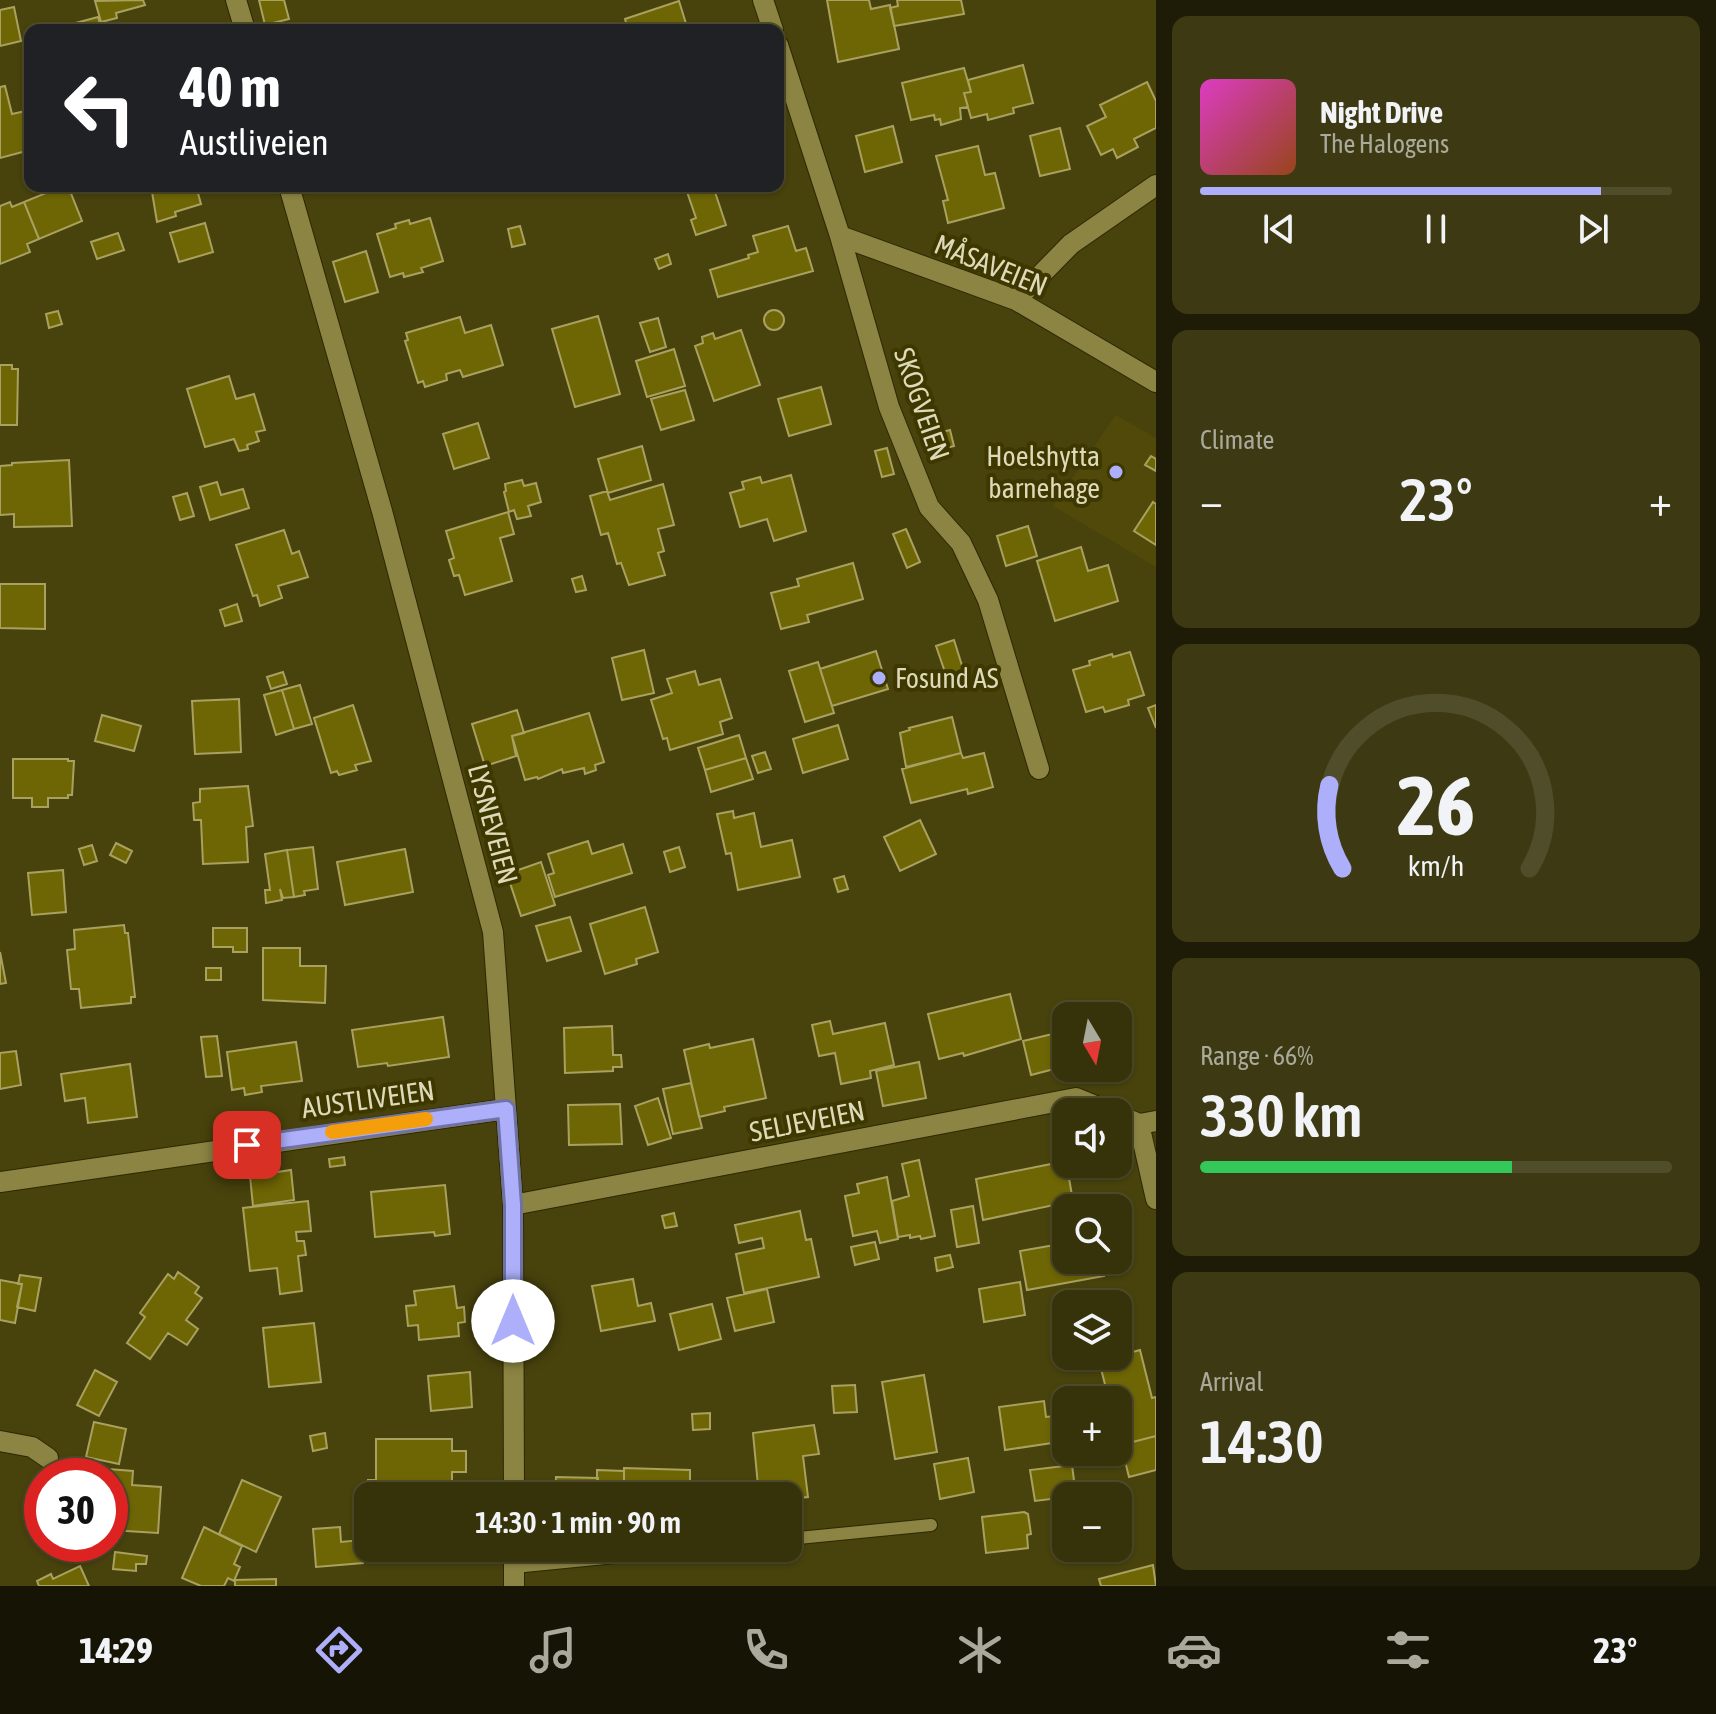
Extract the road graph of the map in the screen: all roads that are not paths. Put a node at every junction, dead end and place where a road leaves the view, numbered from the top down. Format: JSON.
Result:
{"nodes":[{"id":1,"x":236,"y":0,"type":"edge"},
{"id":2,"x":763,"y":0,"type":"edge"},
{"id":3,"x":243,"y":24,"type":"edge"},
{"id":4,"x":771,"y":24,"type":"edge"},
{"id":5,"x":784,"y":63,"type":"edge"},
{"id":6,"x":1156,"y":185,"type":"edge"},
{"id":7,"x":291,"y":192,"type":"edge"},
{"id":8,"x":840,"y":236,"type":"junction"},
{"id":9,"x":1016,"y":300,"type":"junction"},
{"id":10,"x":1156,"y":382,"type":"edge"},
{"id":11,"x":1039,"y":769,"type":"dead end"},
{"id":12,"x":1052,"y":1103,"type":"edge"},
{"id":13,"x":506,"y":1109,"type":"junction"},
{"id":14,"x":1147,"y":1123,"type":"edge"},
{"id":15,"x":0,"y":1182,"type":"edge"},
{"id":16,"x":1156,"y":1199,"type":"edge"},
{"id":17,"x":513,"y":1205,"type":"junction"},
{"id":18,"x":0,"y":1441,"type":"edge"},
{"id":19,"x":48,"y":1458,"type":"dead end"},
{"id":20,"x":514,"y":1482,"type":"edge"},
{"id":21,"x":931,"y":1525,"type":"dead end"},
{"id":22,"x":802,"y":1538,"type":"edge"},
{"id":23,"x":565,"y":1562,"type":"edge"},
{"id":24,"x":514,"y":1567,"type":"edge"}],
"edges":[{"from":1,"to":3,"type":"street"},
{"from":2,"to":4,"type":"street"},
{"from":5,"to":8,"type":"street","name":"SKOGVEIEN"},
{"from":6,"to":9,"type":"street"},
{"from":7,"to":13,"type":"street","name":"LYSNEVEIEN"},
{"from":8,"to":9,"type":"street","name":"MÅSAVEIEN"},
{"from":8,"to":11,"type":"street","name":"SKOGVEIEN"},
{"from":9,"to":10,"type":"street","name":"MÅSAVEIEN"},
{"from":12,"to":17,"type":"street","name":"SELJEVEIEN"},
{"from":13,"to":15,"type":"street","name":"AUSTLIVEIEN"},
{"from":13,"to":17,"type":"street","name":"LYSNEVEIEN"},
{"from":14,"to":16,"type":"street"},
{"from":17,"to":20,"type":"street","name":"LYSNEVEIEN"},
{"from":18,"to":19,"type":"street"},
{"from":21,"to":22,"type":"lane"},
{"from":23,"to":24,"type":"lane"}]}
